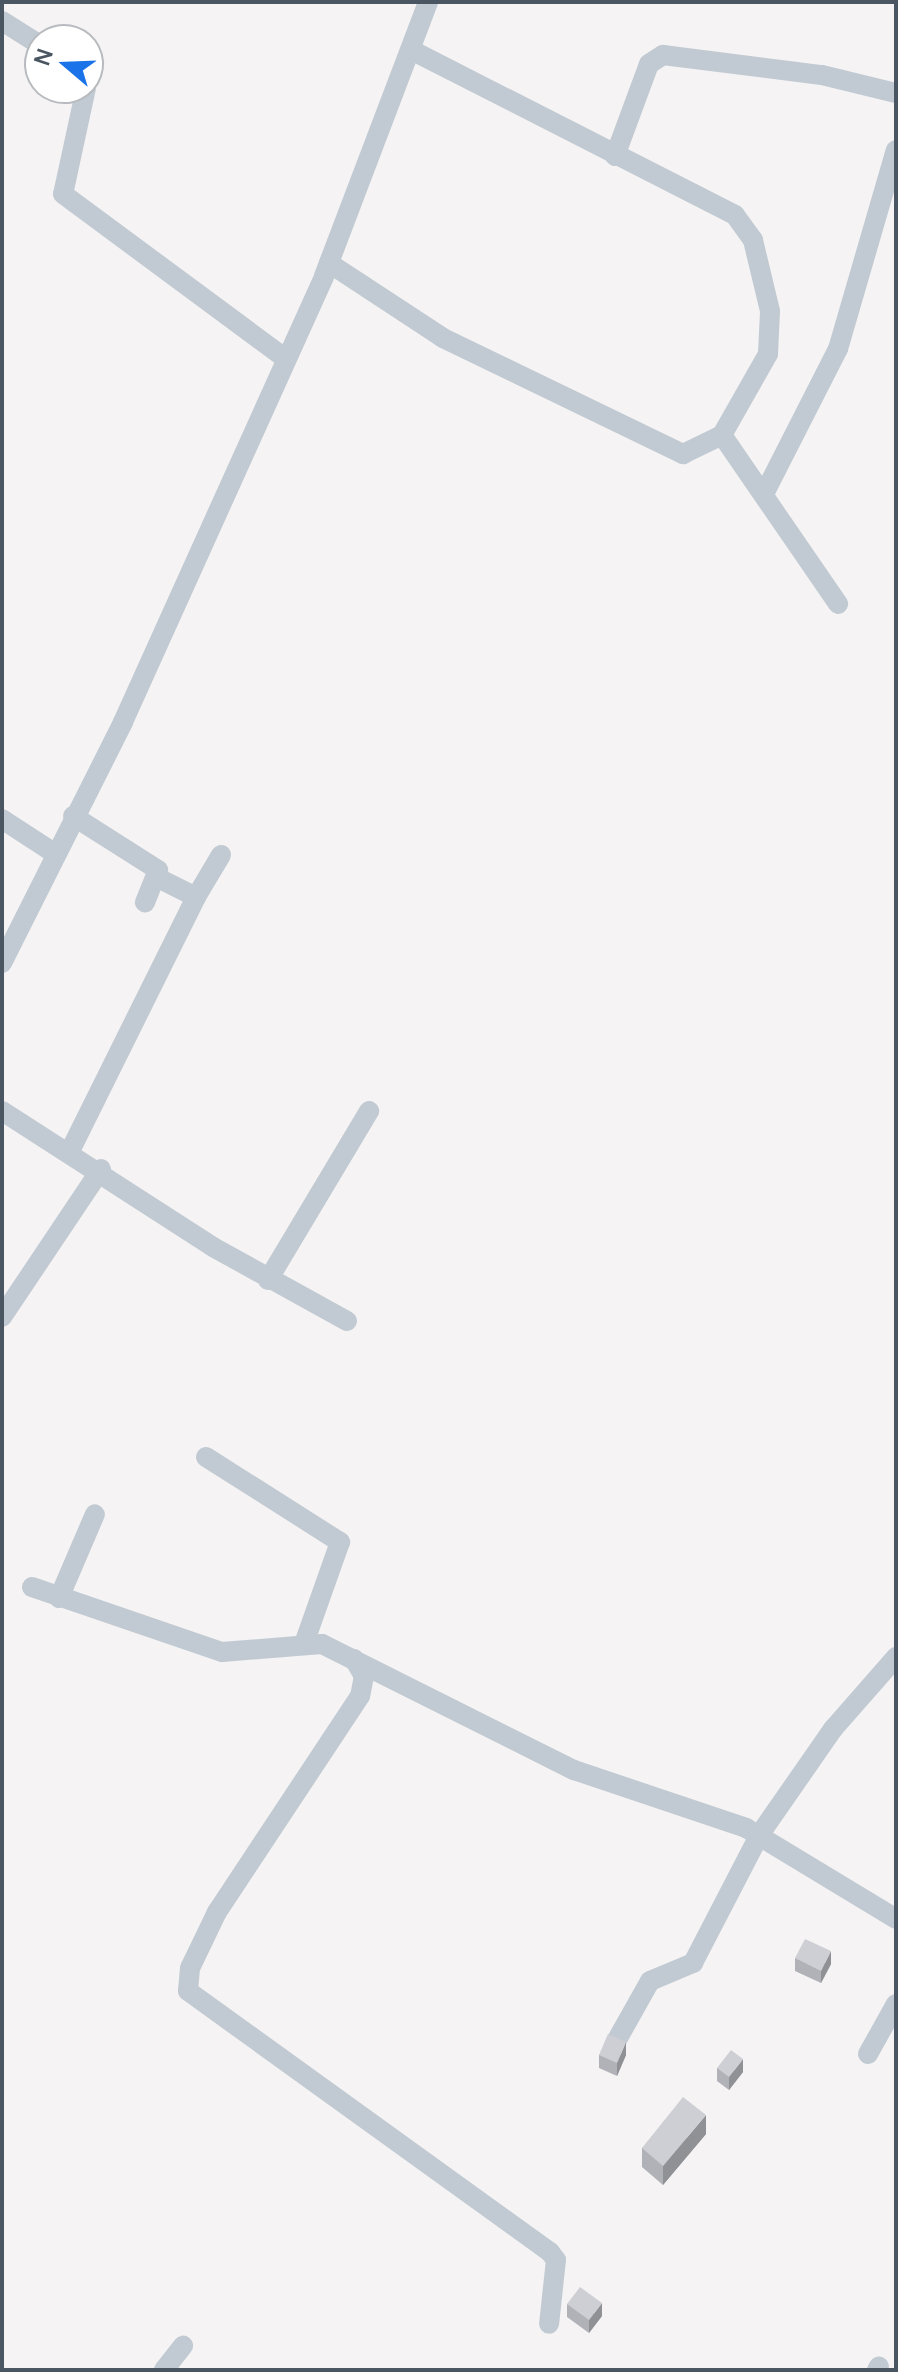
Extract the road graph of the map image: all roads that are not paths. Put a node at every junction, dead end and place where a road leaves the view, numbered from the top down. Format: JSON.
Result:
{"nodes":[{"id":1,"x":428,"y":2,"type":"edge"},
{"id":2,"x":2,"y":21,"type":"edge"},
{"id":3,"x":24,"y":35,"type":"edge"},
{"id":4,"x":411,"y":50,"type":"junction"},
{"id":5,"x":896,"y":93,"type":"edge"},
{"id":6,"x":83,"y":104,"type":"edge"},
{"id":7,"x":896,"y":150,"type":"edge"},
{"id":8,"x":615,"y":156,"type":"junction"},
{"id":9,"x":329,"y":263,"type":"junction"},
{"id":10,"x":286,"y":359,"type":"junction"},
{"id":11,"x":722,"y":435,"type":"junction"},
{"id":12,"x":764,"y":494,"type":"junction"},
{"id":13,"x":838,"y":604,"type":"dead end"},
{"id":14,"x":73,"y":816,"type":"junction"},
{"id":15,"x":2,"y":819,"type":"edge"},
{"id":16,"x":54,"y":853,"type":"junction"},
{"id":17,"x":221,"y":855,"type":"dead end"},
{"id":18,"x":156,"y":877,"type":"junction"},
{"id":19,"x":196,"y":897,"type":"junction"},
{"id":20,"x":145,"y":902,"type":"dead end"},
{"id":21,"x":2,"y":963,"type":"edge"},
{"id":22,"x":2,"y":1111,"type":"edge"},
{"id":23,"x":369,"y":1111,"type":"dead end"},
{"id":24,"x":70,"y":1151,"type":"junction"},
{"id":25,"x":101,"y":1169,"type":"junction"},
{"id":26,"x":268,"y":1280,"type":"junction"},
{"id":27,"x":2,"y":1317,"type":"edge"},
{"id":28,"x":347,"y":1321,"type":"dead end"},
{"id":29,"x":206,"y":1457,"type":"dead end"},
{"id":30,"x":95,"y":1514,"type":"dead end"},
{"id":31,"x":32,"y":1587,"type":"dead end"},
{"id":32,"x":59,"y":1598,"type":"junction"},
{"id":33,"x":305,"y":1641,"type":"junction"},
{"id":34,"x":896,"y":1657,"type":"edge"},
{"id":35,"x":354,"y":1659,"type":"junction"},
{"id":36,"x":760,"y":1834,"type":"junction"},
{"id":37,"x":896,"y":1919,"type":"edge"},
{"id":38,"x":896,"y":2004,"type":"edge"},
{"id":39,"x":618,"y":2038,"type":"edge"},
{"id":40,"x":868,"y":2054,"type":"dead end"},
{"id":41,"x":549,"y":2324,"type":"dead end"},
{"id":42,"x":183,"y":2346,"type":"dead end"},
{"id":43,"x":164,"y":2370,"type":"edge"}],
"edges":[{"from":1,"to":4,"type":"street"},
{"from":2,"to":3,"type":"street"},
{"from":4,"to":8,"type":"street"},
{"from":4,"to":9,"type":"street"},
{"from":5,"to":8,"type":"street"},
{"from":6,"to":10,"type":"street"},
{"from":7,"to":12,"type":"street"},
{"from":8,"to":11,"type":"street"},
{"from":9,"to":10,"type":"street"},
{"from":9,"to":11,"type":"street"},
{"from":10,"to":14,"type":"street"},
{"from":11,"to":12,"type":"street"},
{"from":12,"to":13,"type":"street"},
{"from":14,"to":16,"type":"street"},
{"from":14,"to":18,"type":"street"},
{"from":15,"to":16,"type":"street"},
{"from":16,"to":21,"type":"street"},
{"from":17,"to":19,"type":"street"},
{"from":18,"to":19,"type":"street"},
{"from":18,"to":20,"type":"street"},
{"from":19,"to":24,"type":"street"},
{"from":22,"to":24,"type":"street"},
{"from":23,"to":26,"type":"street"},
{"from":24,"to":25,"type":"street"},
{"from":25,"to":26,"type":"street"},
{"from":25,"to":27,"type":"street"},
{"from":26,"to":28,"type":"street"},
{"from":29,"to":33,"type":"street"},
{"from":30,"to":32,"type":"street"},
{"from":31,"to":32,"type":"street"},
{"from":32,"to":33,"type":"street"},
{"from":33,"to":35,"type":"street"},
{"from":34,"to":36,"type":"street"},
{"from":35,"to":36,"type":"street"},
{"from":35,"to":41,"type":"street"},
{"from":36,"to":37,"type":"street"},
{"from":36,"to":39,"type":"street"},
{"from":38,"to":40,"type":"street"},
{"from":42,"to":43,"type":"street"}]}
